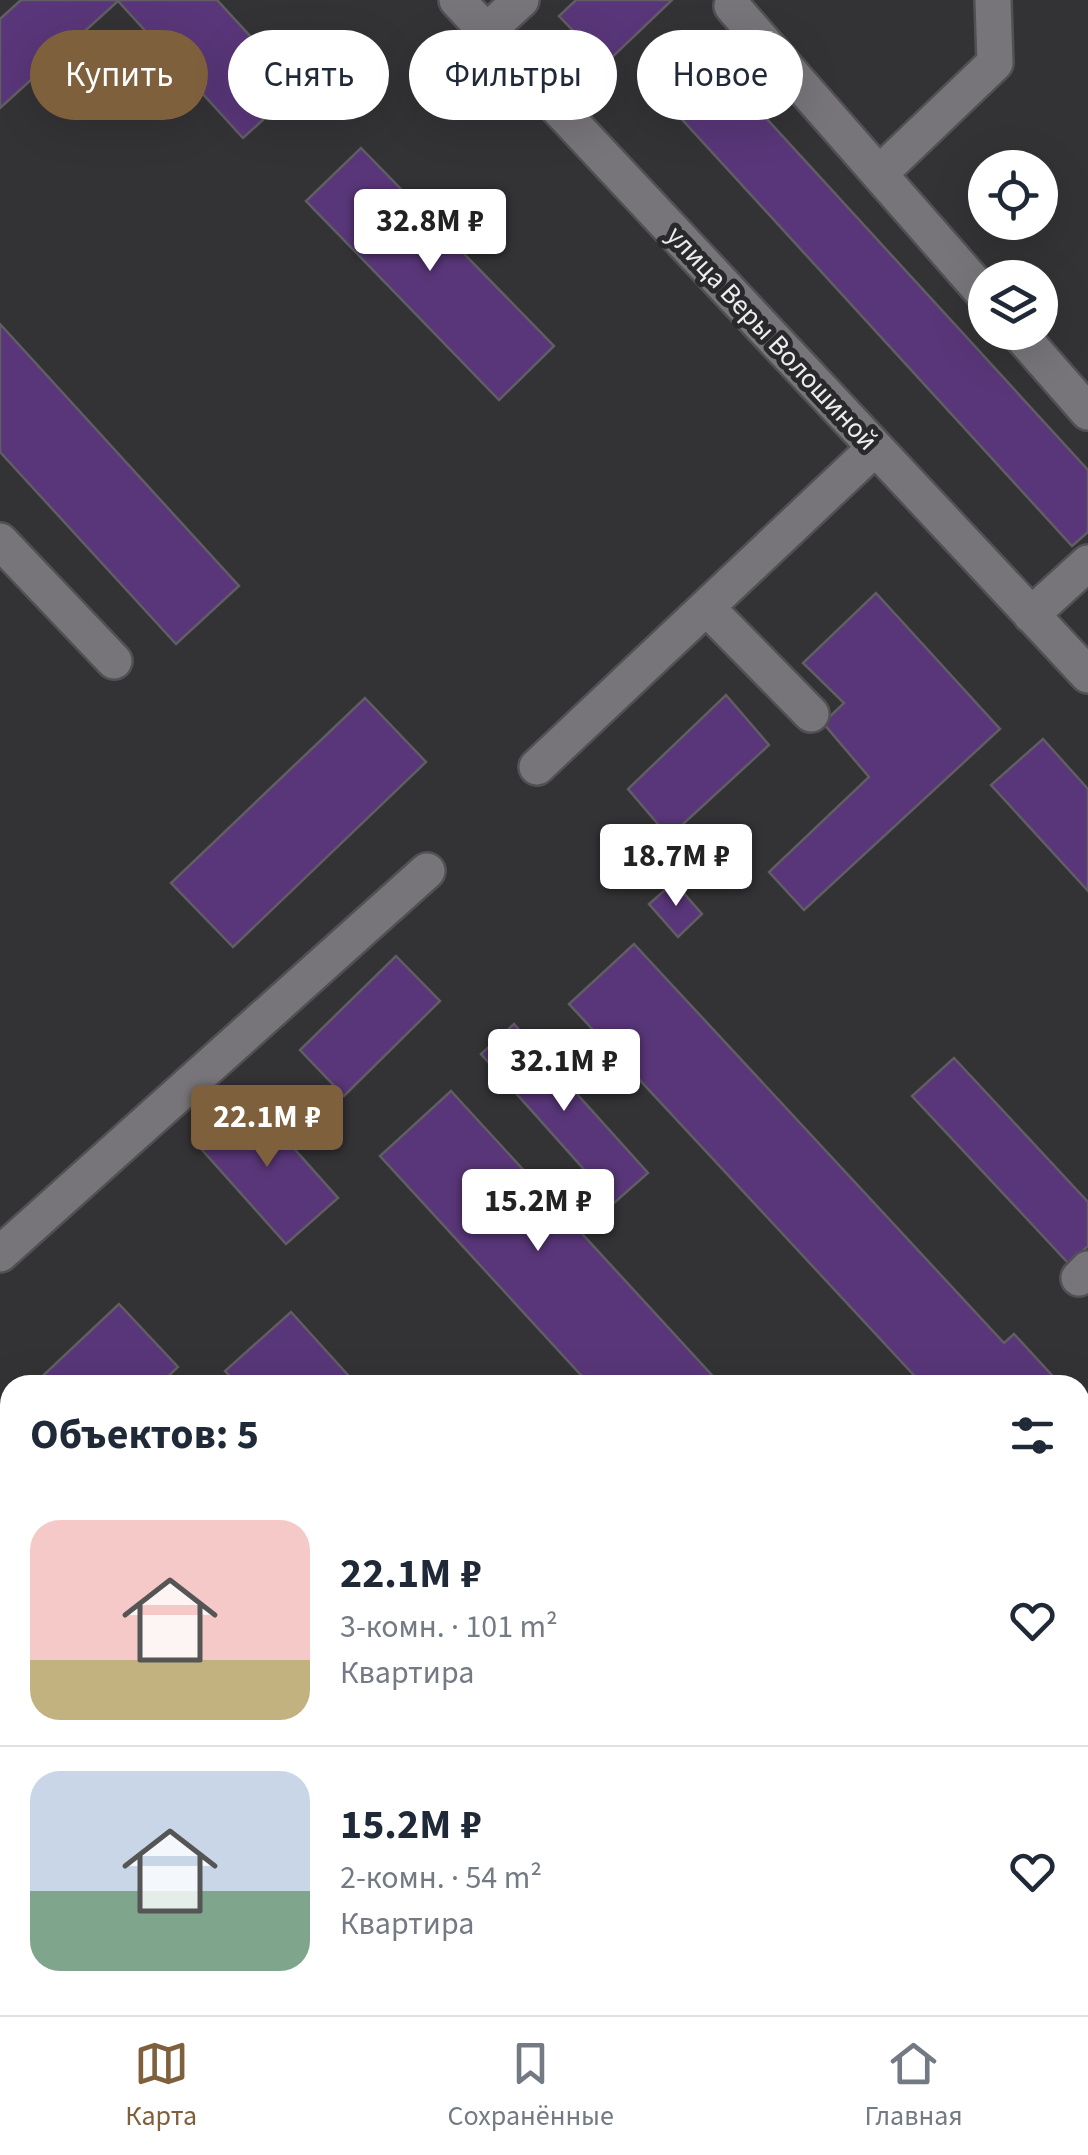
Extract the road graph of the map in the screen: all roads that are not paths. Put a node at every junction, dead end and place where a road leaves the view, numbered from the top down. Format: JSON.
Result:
{"nodes":[{"id":1,"x":457,"y":0,"type":"edge"},
{"id":2,"x":522,"y":0,"type":"edge"},
{"id":3,"x":993,"y":0,"type":"edge"},
{"id":4,"x":732,"y":6,"type":"dead end"},
{"id":5,"x":484,"y":30,"type":"edge"},
{"id":6,"x":488,"y":30,"type":"edge"},
{"id":7,"x":568,"y":120,"type":"edge"},
{"id":8,"x":879,"y":174,"type":"junction"},
{"id":9,"x":968,"y":276,"type":"edge"},
{"id":10,"x":1034,"y":350,"type":"edge"},
{"id":11,"x":1088,"y":412,"type":"edge"},
{"id":12,"x":874,"y":448,"type":"junction"},
{"id":13,"x":0,"y":541,"type":"edge"},
{"id":14,"x":1088,"y":562,"type":"edge"},
{"id":15,"x":707,"y":608,"type":"junction"},
{"id":16,"x":1030,"y":615,"type":"junction"},
{"id":17,"x":114,"y":661,"type":"dead end"},
{"id":18,"x":1088,"y":675,"type":"edge"},
{"id":19,"x":811,"y":714,"type":"dead end"},
{"id":20,"x":536,"y":767,"type":"dead end"},
{"id":21,"x":427,"y":871,"type":"dead end"},
{"id":22,"x":0,"y":1254,"type":"edge"}],
"edges":[{"from":1,"to":5,"type":"street","name":"улица Веры Волошиной"},
{"from":2,"to":6,"type":"street"},
{"from":3,"to":8,"type":"street"},
{"from":4,"to":8,"type":"street"},
{"from":7,"to":12,"type":"street","name":"улица Веры Волошиной"},
{"from":8,"to":9,"type":"street"},
{"from":10,"to":11,"type":"street"},
{"from":12,"to":15,"type":"street"},
{"from":12,"to":16,"type":"street","name":"улица Веры Волошиной"},
{"from":13,"to":17,"type":"street"},
{"from":14,"to":16,"type":"street"},
{"from":15,"to":19,"type":"street"},
{"from":15,"to":20,"type":"street"},
{"from":16,"to":18,"type":"street","name":"улица Веры Волошиной"},
{"from":21,"to":22,"type":"street"}]}
